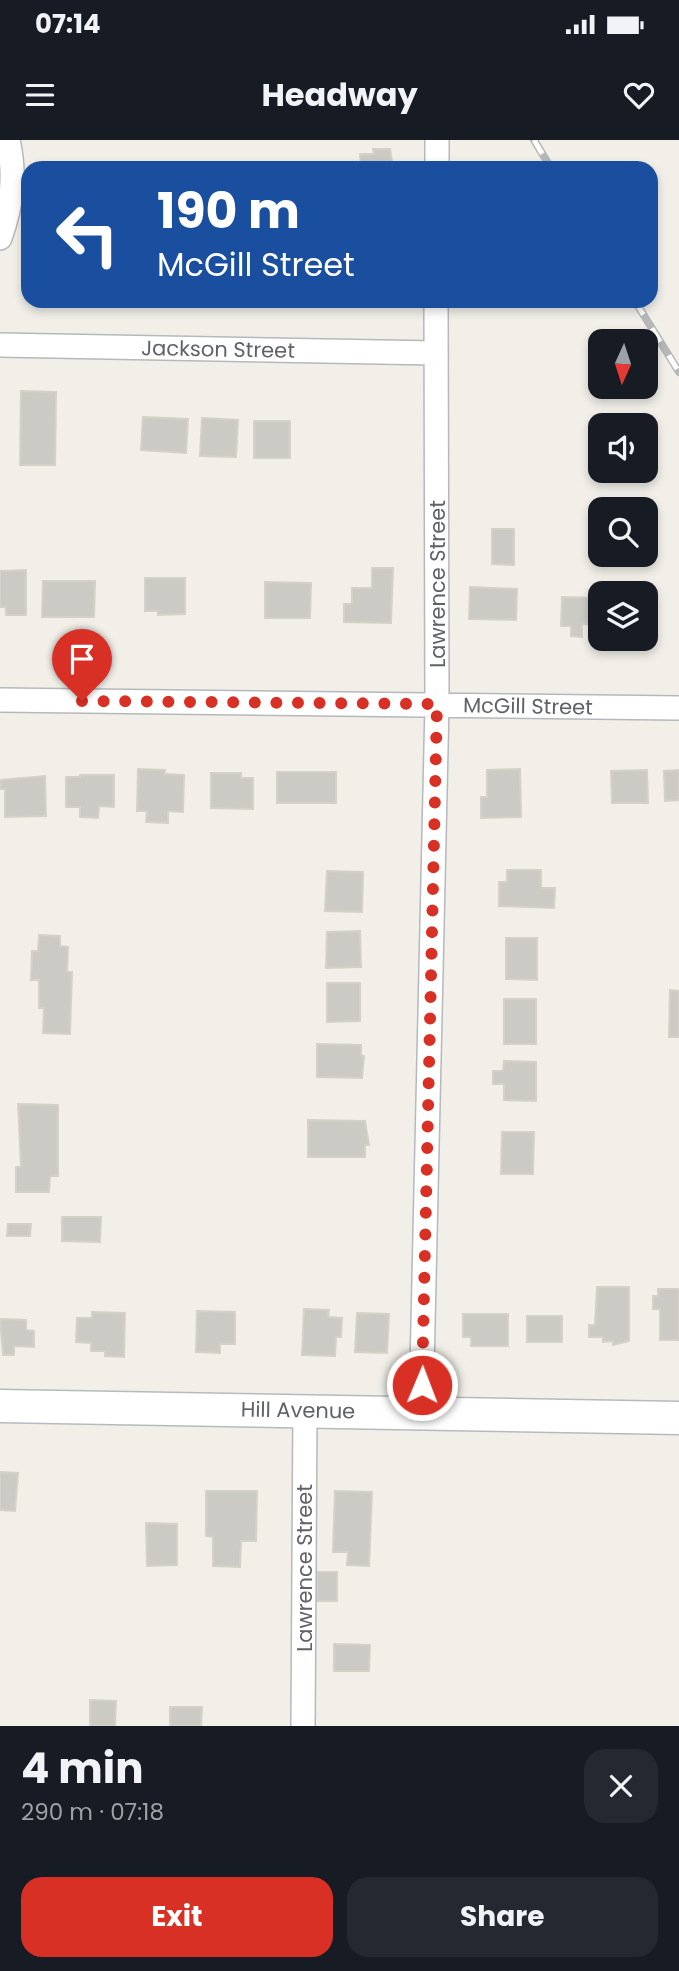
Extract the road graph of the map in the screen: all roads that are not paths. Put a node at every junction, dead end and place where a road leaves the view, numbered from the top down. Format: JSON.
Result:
{"nodes":[{"id":1,"x":8,"y":140,"type":"edge"},
{"id":2,"x":438,"y":140,"type":"edge"},
{"id":3,"x":437,"y":161,"type":"edge"},
{"id":4,"x":0,"y":238,"type":"edge"},
{"id":5,"x":436,"y":308,"type":"edge"},
{"id":6,"x":0,"y":345,"type":"edge"},
{"id":7,"x":436,"y":353,"type":"junction"},
{"id":8,"x":0,"y":700,"type":"edge"},
{"id":9,"x":437,"y":704,"type":"junction"},
{"id":10,"x":679,"y":708,"type":"edge"},
{"id":11,"x":0,"y":1406,"type":"edge"},
{"id":12,"x":305,"y":1410,"type":"junction"},
{"id":13,"x":421,"y":1413,"type":"junction"},
{"id":14,"x":679,"y":1418,"type":"edge"},
{"id":15,"x":303,"y":1726,"type":"edge"}],
"edges":[{"from":1,"to":4,"type":"street"},
{"from":2,"to":3,"type":"street"},
{"from":5,"to":7,"type":"street","name":"Lawrence Street"},
{"from":6,"to":7,"type":"street","name":"Jackson Street"},
{"from":7,"to":9,"type":"street","name":"Lawrence Street"},
{"from":8,"to":9,"type":"street","name":"McGill Street"},
{"from":9,"to":10,"type":"street","name":"McGill Street"},
{"from":9,"to":13,"type":"street","name":"Lawrence Street"},
{"from":11,"to":12,"type":"street","name":"Hill Avenue"},
{"from":12,"to":13,"type":"street","name":"Hill Avenue"},
{"from":12,"to":15,"type":"street","name":"Lawrence Street"},
{"from":13,"to":14,"type":"street","name":"Hill Avenue"}]}
